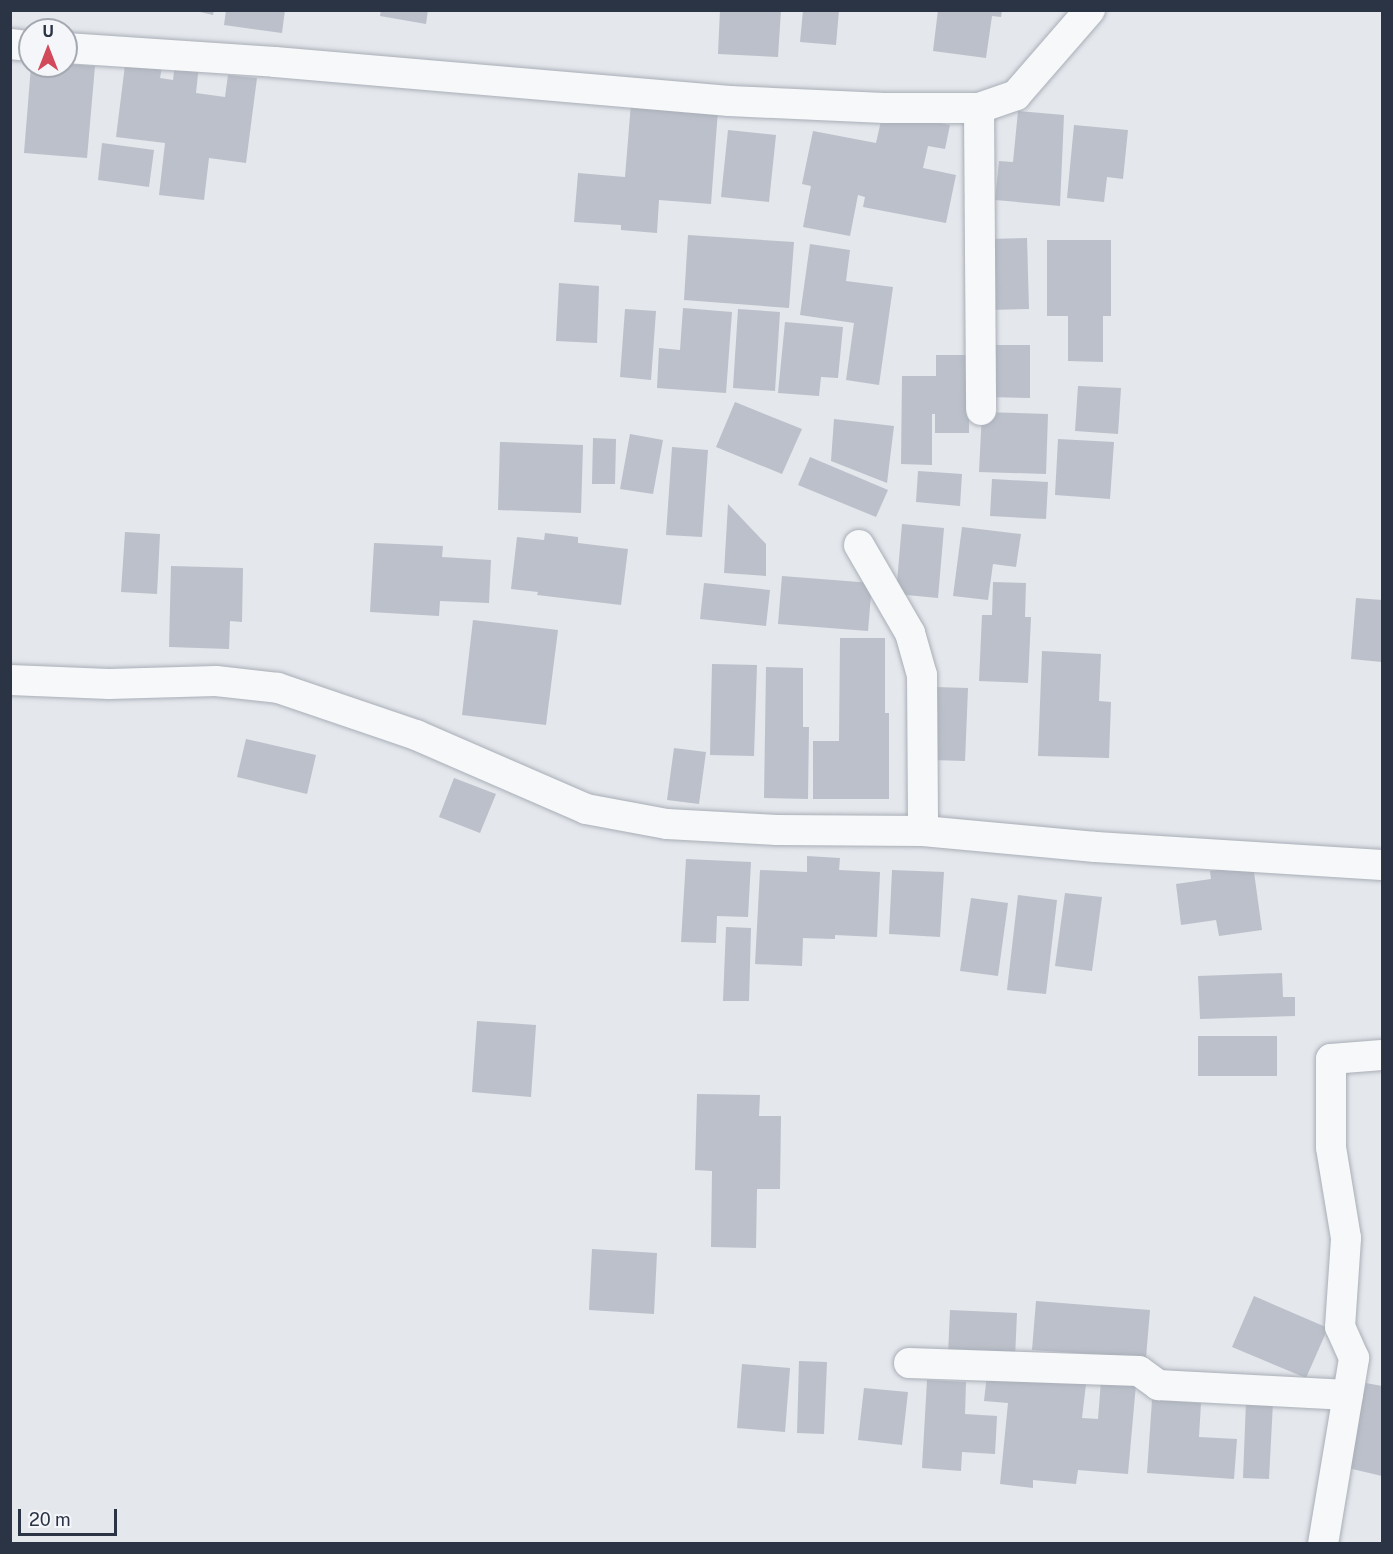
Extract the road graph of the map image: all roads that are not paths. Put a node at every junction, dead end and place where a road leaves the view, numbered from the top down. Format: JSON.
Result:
{"nodes":[{"id":1,"x":1090,"y":10,"type":"edge"},
{"id":2,"x":78,"y":49,"type":"edge"},
{"id":3,"x":979,"y":108,"type":"junction"},
{"id":4,"x":981,"y":411,"type":"dead end"},
{"id":5,"x":859,"y":545,"type":"dead end"},
{"id":6,"x":10,"y":680,"type":"edge"},
{"id":7,"x":923,"y":831,"type":"junction"},
{"id":8,"x":1383,"y":865,"type":"edge"},
{"id":9,"x":1383,"y":1055,"type":"edge"},
{"id":10,"x":909,"y":1363,"type":"dead end"},
{"id":11,"x":1348,"y":1395,"type":"junction"},
{"id":12,"x":1323,"y":1544,"type":"edge"}],
"edges":[{"from":1,"to":3,"type":"street"},
{"from":2,"to":3,"type":"street"},
{"from":3,"to":4,"type":"street"},
{"from":5,"to":7,"type":"street"},
{"from":6,"to":7,"type":"street"},
{"from":7,"to":8,"type":"street"},
{"from":9,"to":11,"type":"street"},
{"from":10,"to":11,"type":"street"},
{"from":11,"to":12,"type":"street"}]}
